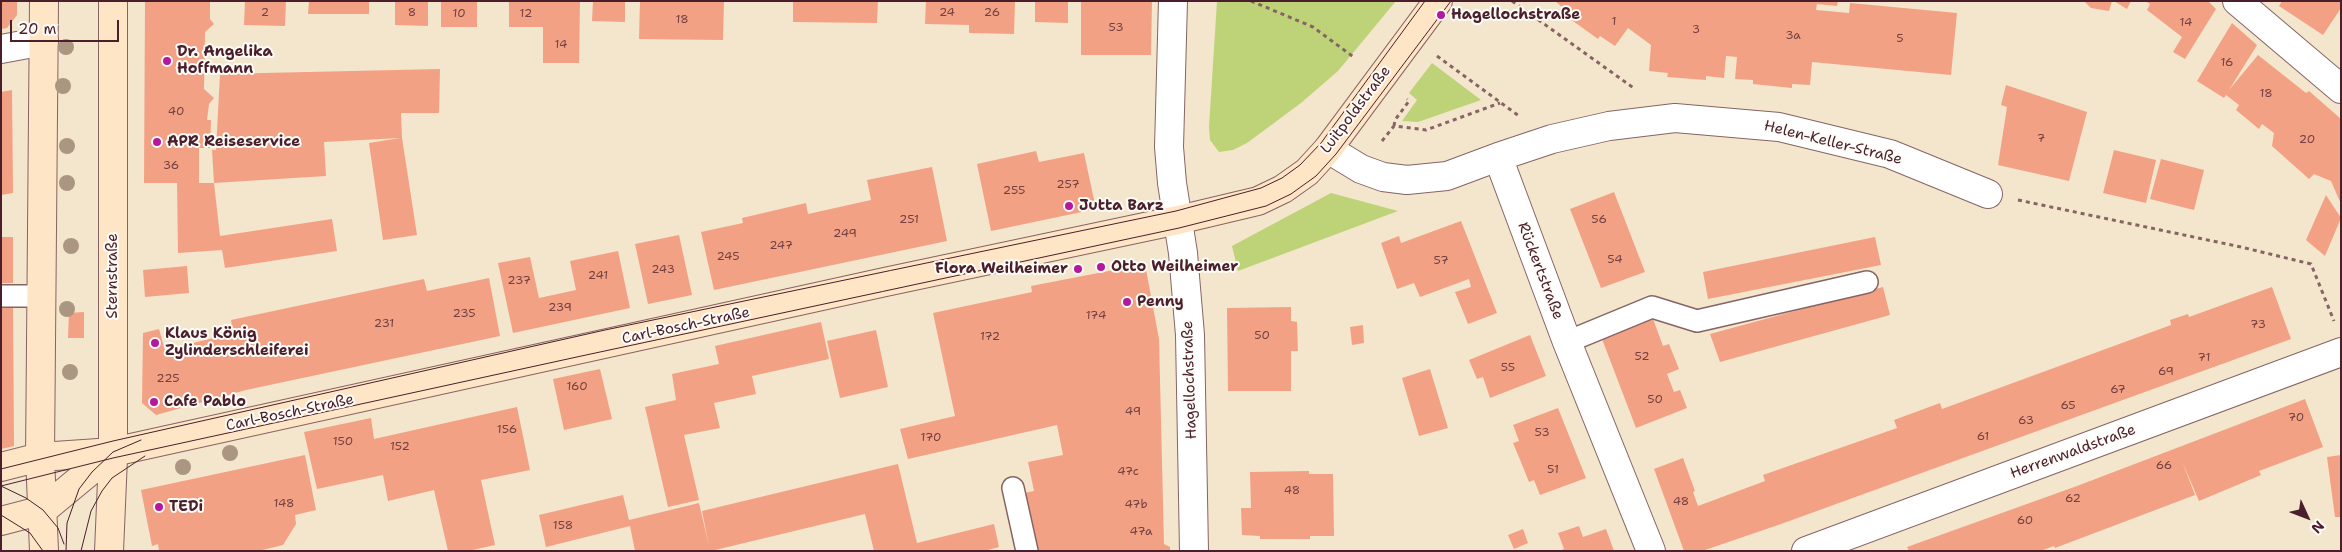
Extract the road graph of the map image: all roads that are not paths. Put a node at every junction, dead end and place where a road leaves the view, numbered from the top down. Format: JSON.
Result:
{"nodes":[{"id":1,"x":44,"y":1,"type":"edge"},
{"id":2,"x":113,"y":1,"type":"edge"},
{"id":3,"x":1173,"y":1,"type":"edge"},
{"id":4,"x":1438,"y":1,"type":"edge"},
{"id":5,"x":2237,"y":1,"type":"edge"},
{"id":6,"x":44,"y":41,"type":"junction"},
{"id":7,"x":1,"y":49,"type":"edge"},
{"id":8,"x":2341,"y":88,"type":"edge"},
{"id":9,"x":1328,"y":149,"type":"junction"},
{"id":10,"x":1498,"y":157,"type":"junction"},
{"id":11,"x":1988,"y":194,"type":"road end"},
{"id":12,"x":1258,"y":200,"type":"joint"},
{"id":13,"x":1178,"y":220,"type":"junction"},
{"id":14,"x":1867,"y":282,"type":"dead end"},
{"id":15,"x":1,"y":296,"type":"edge"},
{"id":16,"x":42,"y":296,"type":"junction"},
{"id":17,"x":2339,"y":341,"type":"edge"},
{"id":18,"x":1567,"y":342,"type":"junction"},
{"id":19,"x":113,"y":452,"type":"junction"},
{"id":20,"x":40,"y":458,"type":"junction"},
{"id":21,"x":1,"y":467,"type":"edge"},
{"id":22,"x":1013,"y":488,"type":"dead end"},
{"id":23,"x":42,"y":510,"type":"junction"},
{"id":24,"x":1,"y":521,"type":"edge"},
{"id":25,"x":44,"y":551,"type":"edge"},
{"id":26,"x":109,"y":551,"type":"edge"},
{"id":27,"x":1027,"y":551,"type":"edge"},
{"id":28,"x":1194,"y":551,"type":"edge"},
{"id":29,"x":1651,"y":551,"type":"edge"},
{"id":30,"x":1806,"y":551,"type":"edge"}],
"edges":[{"from":1,"to":6,"type":"street"},
{"from":2,"to":19,"type":"street","name":"Sternstraße"},
{"from":3,"to":13,"type":"street","name":"Hagellochstraße"},
{"from":4,"to":9,"type":"street","name":"Luitpoldstraße"},
{"from":5,"to":8,"type":"street"},
{"from":6,"to":7,"type":"street"},
{"from":6,"to":16,"type":"street"},
{"from":9,"to":10,"type":"street"},
{"from":9,"to":12,"type":"street","name":"Luitpoldstraße"},
{"from":10,"to":11,"type":"street","name":"Helen-Keller-Straße"},
{"from":10,"to":18,"type":"street","name":"Rückertstraße"},
{"from":12,"to":13,"type":"street","name":"Carl-Bosch-Straße"},
{"from":13,"to":19,"type":"street","name":"Carl-Bosch-Straße"},
{"from":13,"to":28,"type":"street","name":"Hagellochstraße"},
{"from":14,"to":18,"type":"lane"},
{"from":15,"to":16,"type":"lane"},
{"from":16,"to":20,"type":"street"},
{"from":17,"to":30,"type":"street","name":"Herrenwaldstraße"},
{"from":18,"to":29,"type":"street","name":"Rückertstraße"},
{"from":19,"to":20,"type":"street","name":"Carl-Bosch-Straße"},
{"from":19,"to":23,"type":"street","name":"Carl-Bosch-Straße"},
{"from":19,"to":26,"type":"street","name":"Sternstraße"},
{"from":20,"to":21,"type":"street","name":"Carl-Bosch-Straße"},
{"from":20,"to":23,"type":"street"},
{"from":22,"to":27,"type":"lane"},
{"from":23,"to":24,"type":"street","name":"Carl-Bosch-Straße"},
{"from":23,"to":25,"type":"street"}]}
